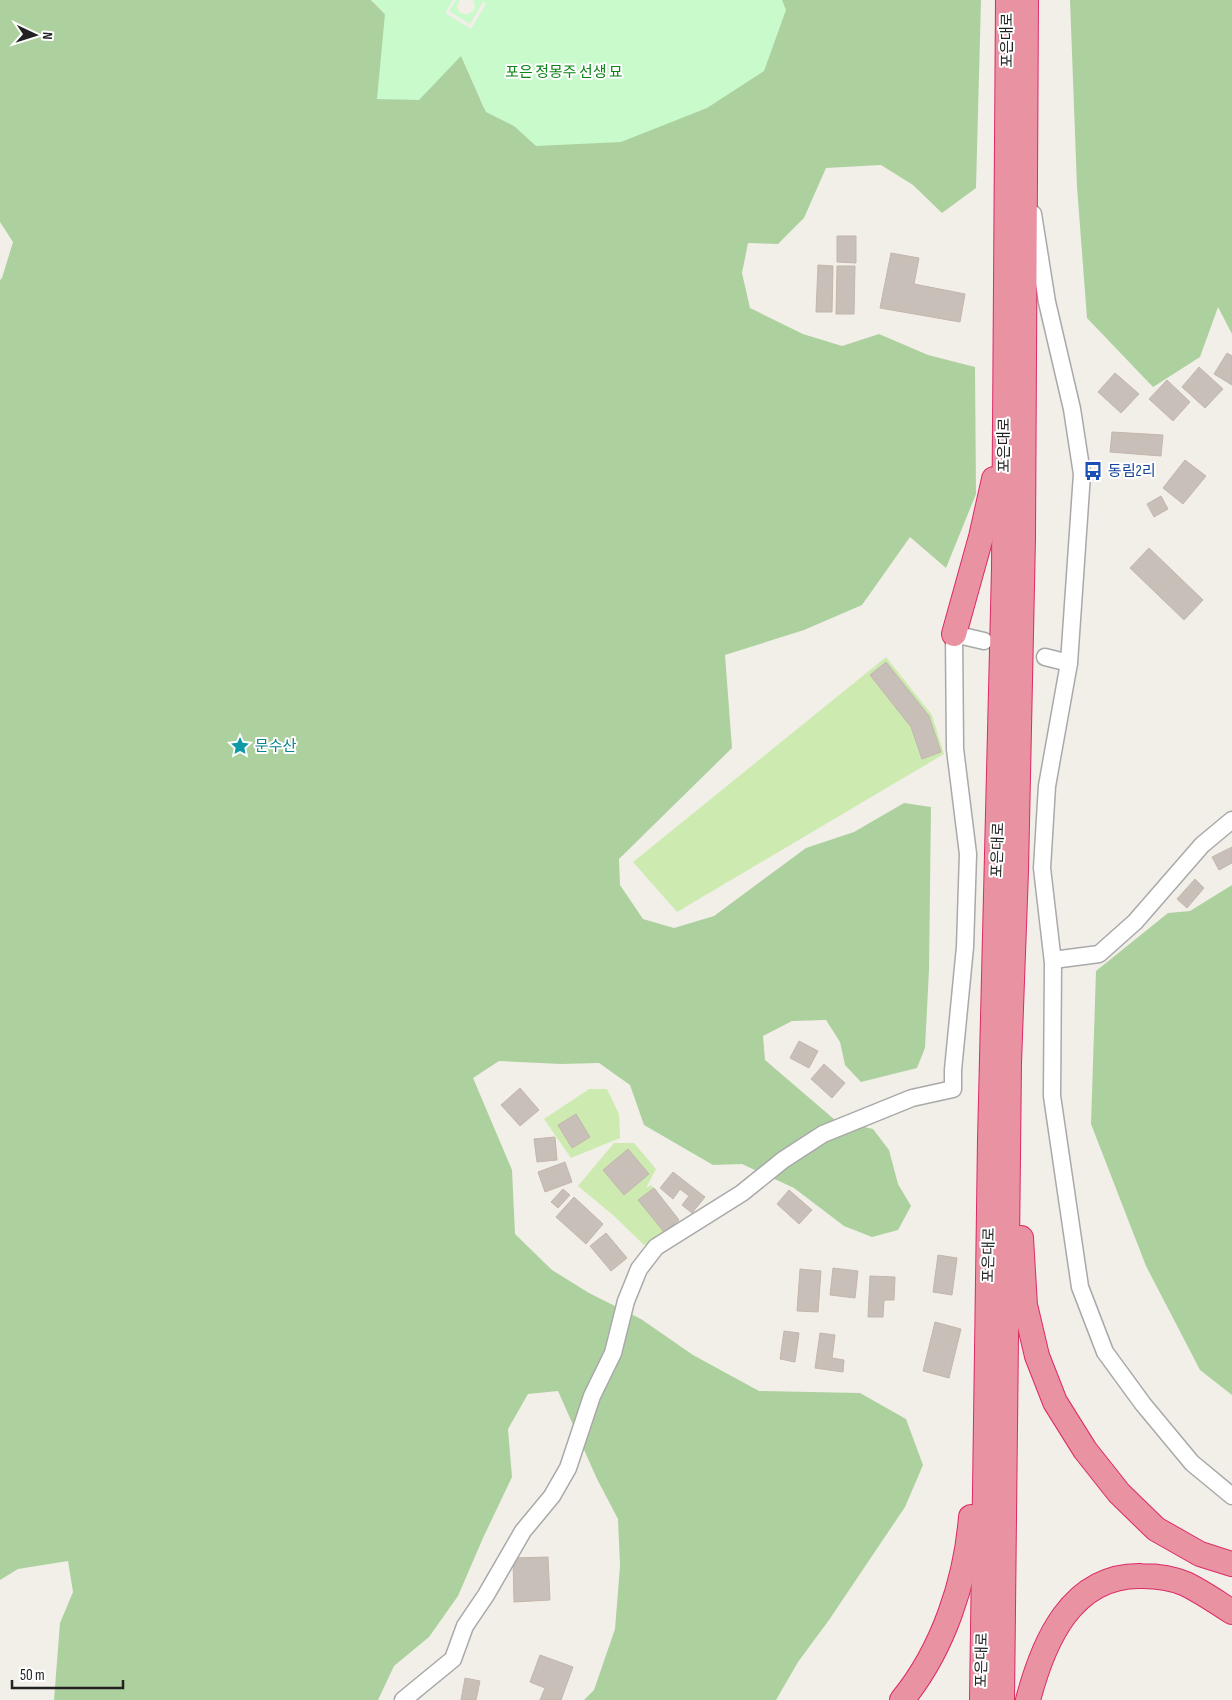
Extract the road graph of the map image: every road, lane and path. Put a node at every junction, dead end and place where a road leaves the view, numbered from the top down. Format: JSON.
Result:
{"nodes":[{"id":1,"x":1008,"y":0,"type":"edge"},
{"id":2,"x":1026,"y":0,"type":"edge"},
{"id":3,"x":1024,"y":161,"type":"junction"},
{"id":4,"x":1004,"y":406,"type":"junction"},
{"id":5,"x":954,"y":634,"type":"junction"},
{"id":6,"x":984,"y":641,"type":"dead end"},
{"id":7,"x":1044,"y":657,"type":"dead end"},
{"id":8,"x":1069,"y":663,"type":"junction"},
{"id":9,"x":1232,"y":820,"type":"edge"},
{"id":10,"x":1053,"y":960,"type":"junction"},
{"id":11,"x":1009,"y":1063,"type":"junction"},
{"id":12,"x":988,"y":1299,"type":"junction"},
{"id":13,"x":1232,"y":1496,"type":"edge"},
{"id":14,"x":1232,"y":1564,"type":"edge"},
{"id":15,"x":1232,"y":1612,"type":"edge"},
{"id":16,"x":403,"y":1700,"type":"edge"},
{"id":17,"x":902,"y":1700,"type":"edge"},
{"id":18,"x":982,"y":1700,"type":"edge"},
{"id":19,"x":1002,"y":1700,"type":"edge"},
{"id":20,"x":1028,"y":1700,"type":"edge"}],
"edges":[{"from":1,"to":4,"type":"highway","name":"포은대로"},
{"from":2,"to":3,"type":"highway","name":"포은대로"},
{"from":3,"to":8,"type":"street"},
{"from":3,"to":11,"type":"highway","name":"포은대로"},
{"from":4,"to":5,"type":"highway"},
{"from":4,"to":12,"type":"highway","name":"포은대로"},
{"from":5,"to":6,"type":"street"},
{"from":5,"to":16,"type":"street"},
{"from":7,"to":8,"type":"street"},
{"from":8,"to":10,"type":"street"},
{"from":9,"to":10,"type":"street"},
{"from":10,"to":13,"type":"street"},
{"from":11,"to":14,"type":"highway"},
{"from":11,"to":19,"type":"highway","name":"포은대로"},
{"from":12,"to":17,"type":"highway"},
{"from":12,"to":18,"type":"highway","name":"포은대로"},
{"from":15,"to":20,"type":"highway"}]}
